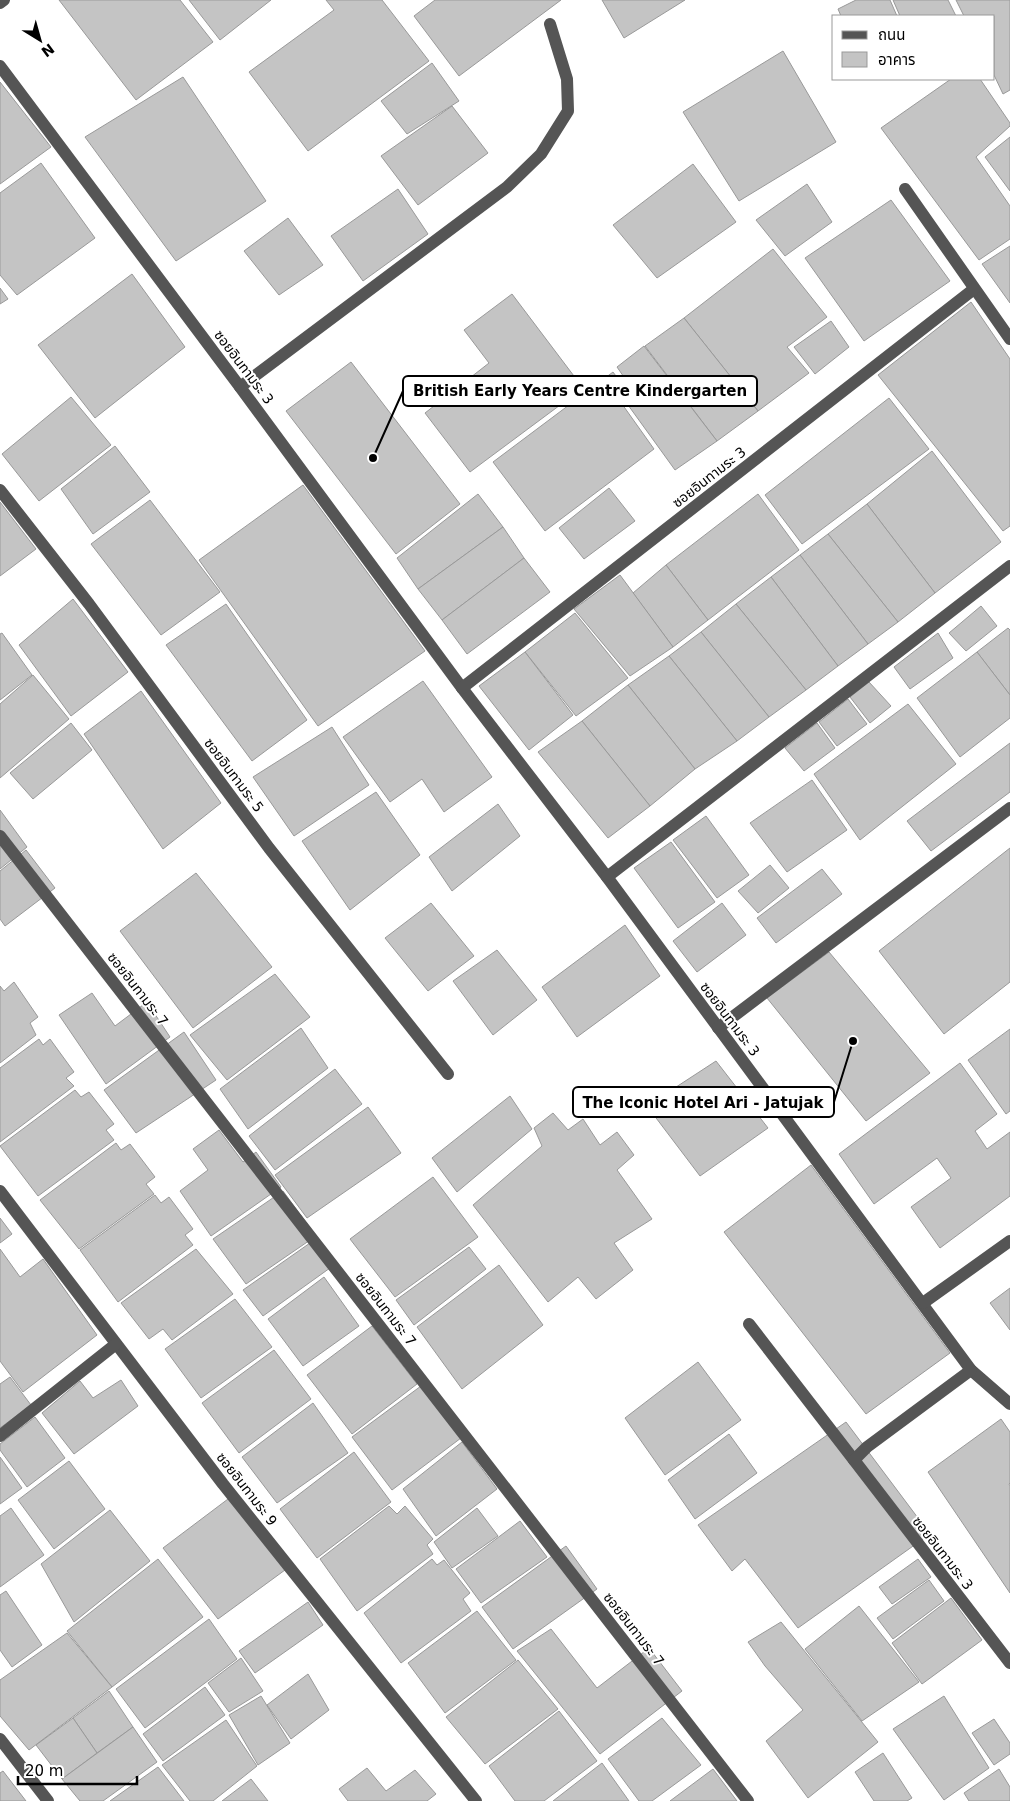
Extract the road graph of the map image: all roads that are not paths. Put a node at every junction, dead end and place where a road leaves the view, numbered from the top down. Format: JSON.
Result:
{"nodes":[{"id":1,"x":4,"y":0,"type":"edge"},
{"id":2,"x":0,"y":3,"type":"edge"},
{"id":3,"x":550,"y":24,"type":"dead end"},
{"id":4,"x":0,"y":66,"type":"edge"},
{"id":5,"x":905,"y":190,"type":"dead end"},
{"id":6,"x":974,"y":289,"type":"junction"},
{"id":7,"x":1010,"y":339,"type":"edge"},
{"id":8,"x":240,"y":387,"type":"junction"},
{"id":9,"x":0,"y":490,"type":"edge"},
{"id":10,"x":1010,"y":566,"type":"edge"},
{"id":11,"x":462,"y":688,"type":"junction"},
{"id":12,"x":1010,"y":808,"type":"edge"},
{"id":13,"x":0,"y":836,"type":"edge"},
{"id":14,"x":607,"y":878,"type":"junction"},
{"id":15,"x":718,"y":1028,"type":"junction"},
{"id":16,"x":448,"y":1074,"type":"dead end"},
{"id":17,"x":0,"y":1191,"type":"edge"},
{"id":18,"x":1010,"y":1241,"type":"edge"},
{"id":19,"x":923,"y":1303,"type":"junction"},
{"id":20,"x":748,"y":1324,"type":"dead end"},
{"id":21,"x":116,"y":1344,"type":"junction"},
{"id":22,"x":971,"y":1370,"type":"junction"},
{"id":23,"x":1010,"y":1404,"type":"edge"},
{"id":24,"x":0,"y":1436,"type":"edge"},
{"id":25,"x":854,"y":1460,"type":"junction"},
{"id":26,"x":1010,"y":1663,"type":"edge"},
{"id":27,"x":0,"y":1738,"type":"edge"},
{"id":28,"x":48,"y":1801,"type":"edge"},
{"id":29,"x":476,"y":1801,"type":"edge"},
{"id":30,"x":748,"y":1801,"type":"edge"}],
"edges":[{"from":1,"to":2,"type":"street"},
{"from":3,"to":8,"type":"street"},
{"from":4,"to":8,"type":"street","name":"ซอยอินทามระ 3"},
{"from":5,"to":6,"type":"street"},
{"from":6,"to":7,"type":"street"},
{"from":6,"to":11,"type":"street","name":"ซอยอินทามระ 3"},
{"from":8,"to":11,"type":"street","name":"ซอยอินทามระ 3"},
{"from":9,"to":16,"type":"street","name":"ซอยอินทามระ 5"},
{"from":10,"to":14,"type":"street"},
{"from":11,"to":14,"type":"street","name":"ซอยอินทามระ 3"},
{"from":12,"to":15,"type":"street"},
{"from":13,"to":30,"type":"street","name":"ซอยอินทามระ 7"},
{"from":14,"to":15,"type":"street","name":"ซอยอินทามระ 3"},
{"from":15,"to":19,"type":"street","name":"ซอยอินทามระ 3"},
{"from":17,"to":21,"type":"street","name":"ซอยอินทามระ 9"},
{"from":18,"to":19,"type":"street"},
{"from":19,"to":22,"type":"street","name":"ซอยอินทามระ 3"},
{"from":20,"to":25,"type":"street","name":"ซอยอินทามระ 3"},
{"from":21,"to":24,"type":"street"},
{"from":21,"to":29,"type":"street","name":"ซอยอินทามระ 9"},
{"from":22,"to":23,"type":"street","name":"ซอยอินทามระ 3"},
{"from":22,"to":25,"type":"street"},
{"from":25,"to":26,"type":"street","name":"ซอยอินทามระ 3"},
{"from":27,"to":28,"type":"street"}]}
